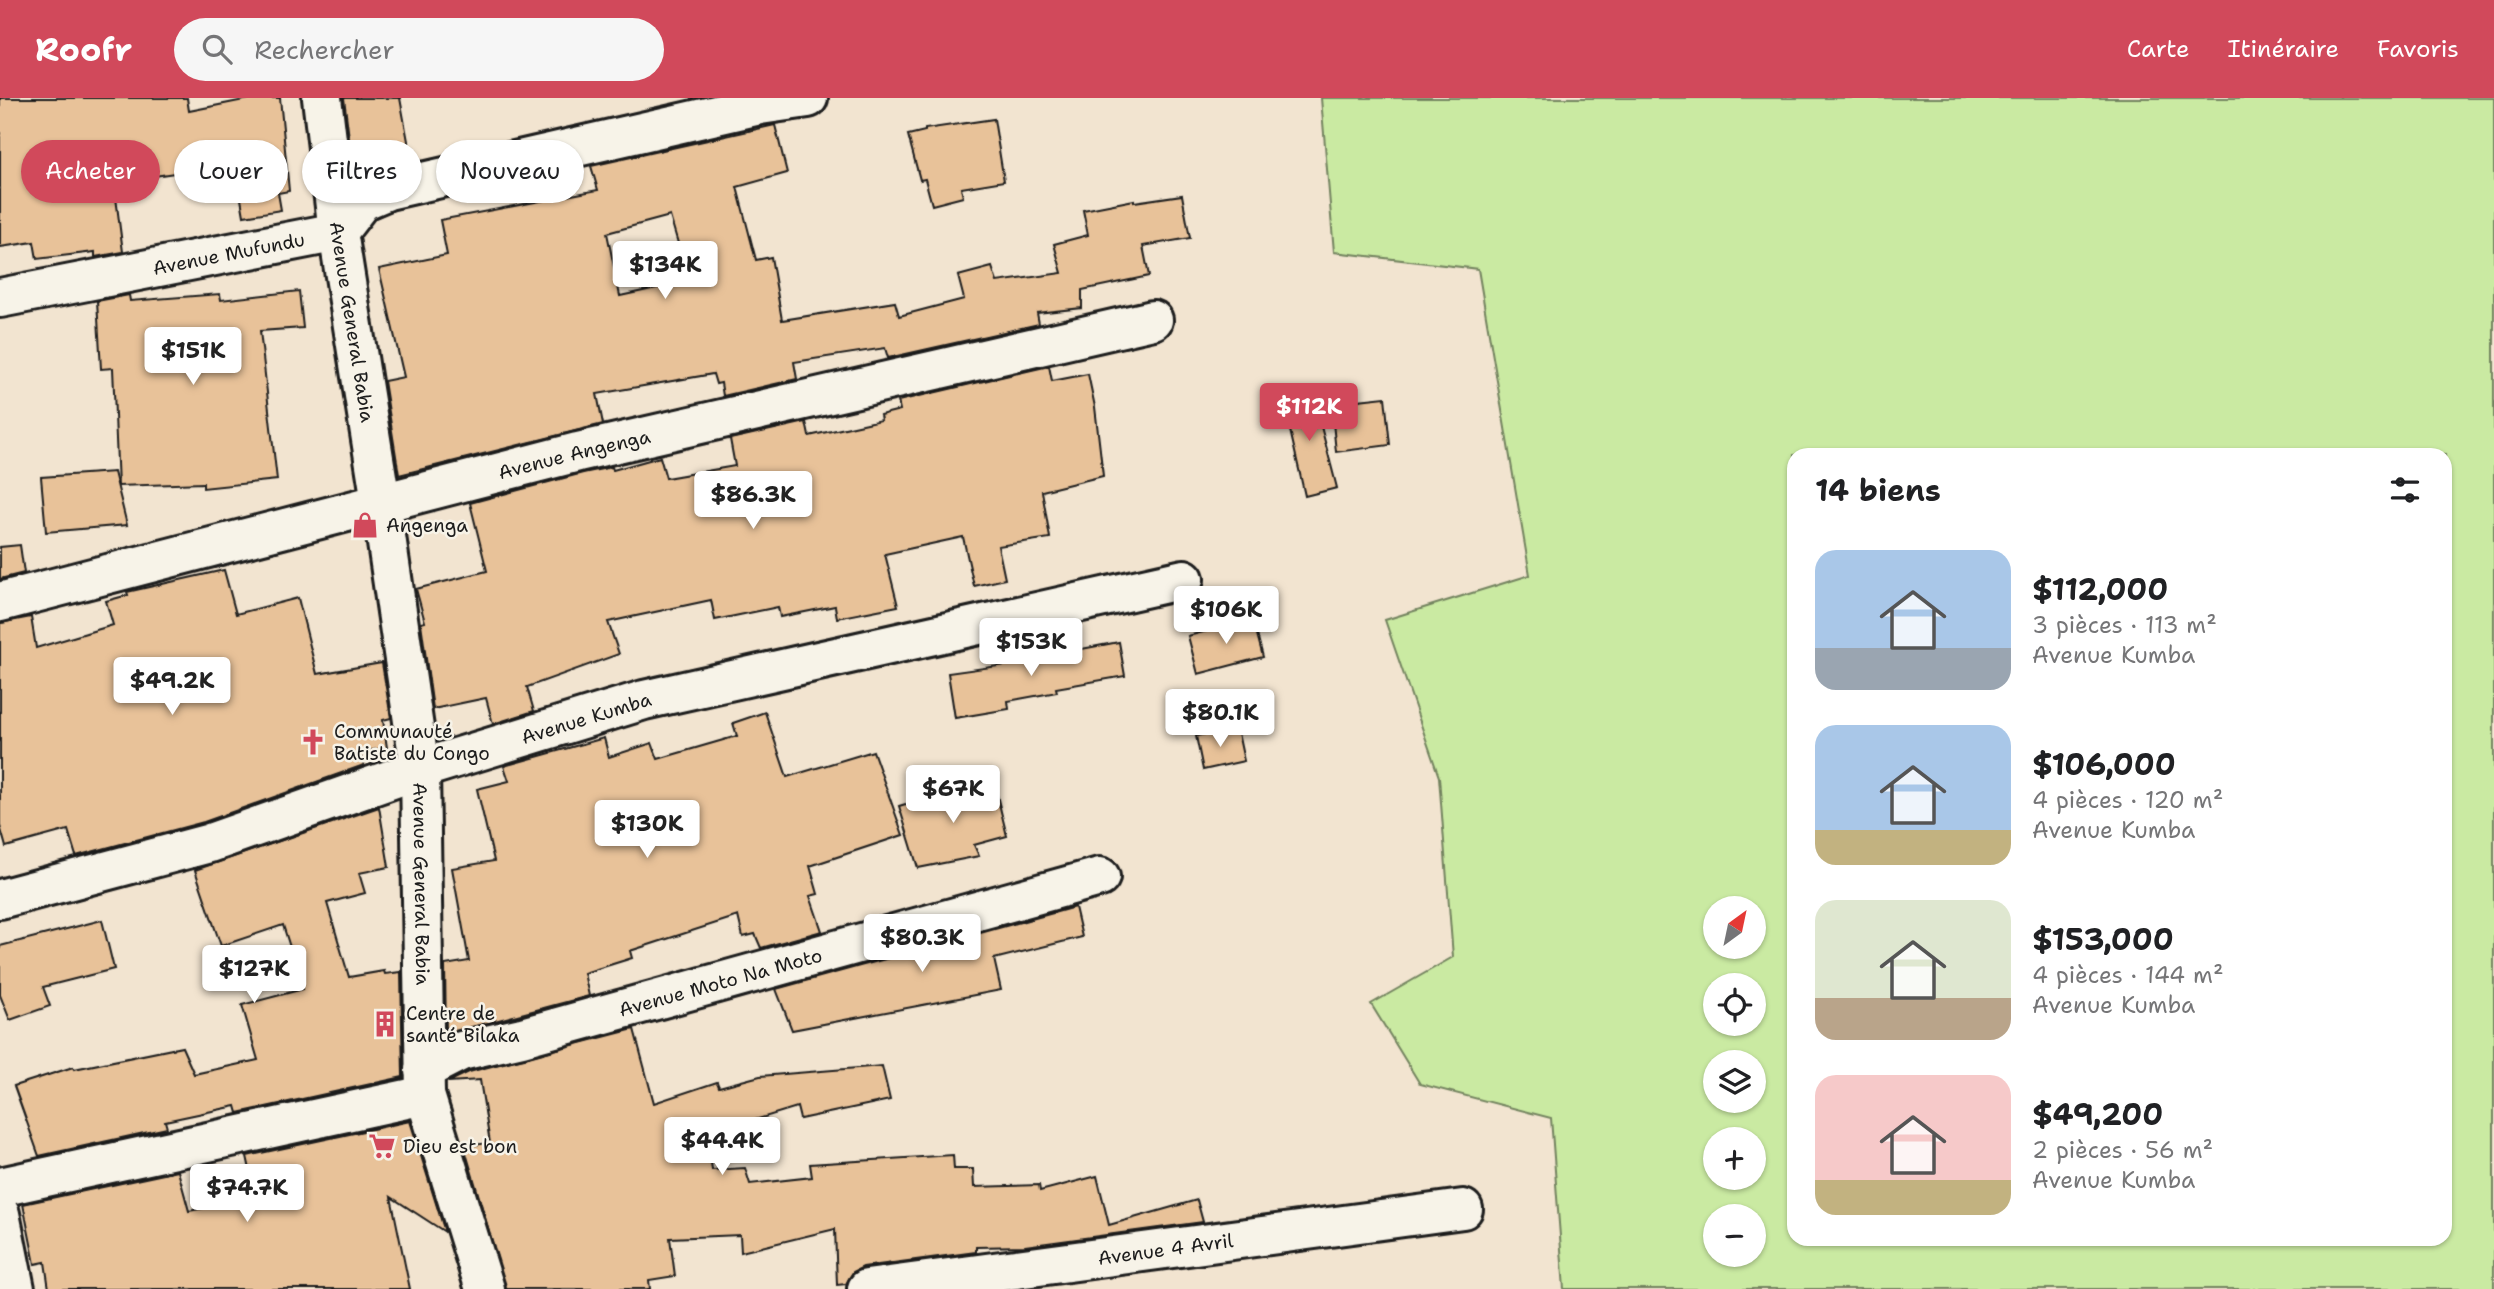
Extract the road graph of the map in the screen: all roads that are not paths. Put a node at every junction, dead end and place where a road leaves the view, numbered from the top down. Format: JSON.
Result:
{"nodes":[{"id":1,"x":322,"y":98,"type":"edge"},
{"id":2,"x":808,"y":98,"type":"edge"},
{"id":3,"x":338,"y":232,"type":"junction"},
{"id":4,"x":0,"y":298,"type":"edge"},
{"id":5,"x":1153,"y":320,"type":"dead end"},
{"id":6,"x":382,"y":502,"type":"junction"},
{"id":7,"x":1184,"y":579,"type":"dead end"},
{"id":8,"x":0,"y":602,"type":"edge"},
{"id":9,"x":420,"y":769,"type":"junction"},
{"id":10,"x":1100,"y":877,"type":"dead end"},
{"id":11,"x":0,"y":899,"type":"edge"},
{"id":12,"x":425,"y":1083,"type":"junction"},
{"id":13,"x":0,"y":1187,"type":"edge"},
{"id":14,"x":1463,"y":1209,"type":"dead end"},
{"id":15,"x":0,"y":1214,"type":"edge"},
{"id":16,"x":15,"y":1289,"type":"edge"},
{"id":17,"x":485,"y":1289,"type":"edge"},
{"id":18,"x":867,"y":1289,"type":"edge"}],
"edges":[{"from":1,"to":3,"type":"street","name":"Avenue General Babia"},
{"from":2,"to":3,"type":"street"},
{"from":3,"to":4,"type":"street","name":"Avenue Mufundu"},
{"from":3,"to":6,"type":"street","name":"Avenue General Babia"},
{"from":5,"to":6,"type":"street","name":"Avenue Angenga"},
{"from":6,"to":8,"type":"street","name":"Avenue Angenga"},
{"from":6,"to":9,"type":"street","name":"Avenue General Babia"},
{"from":7,"to":9,"type":"street","name":"Avenue Kumba"},
{"from":9,"to":11,"type":"street","name":"Avenue Kumba"},
{"from":9,"to":12,"type":"street","name":"Avenue General Babia"},
{"from":10,"to":12,"type":"street","name":"Avenue Moto Na Moto"},
{"from":12,"to":13,"type":"street","name":"Avenue Moto Na Moto"},
{"from":12,"to":17,"type":"street","name":"Avenue General Babia"},
{"from":14,"to":18,"type":"street","name":"Avenue 4 Avril"},
{"from":15,"to":16,"type":"street"}]}
